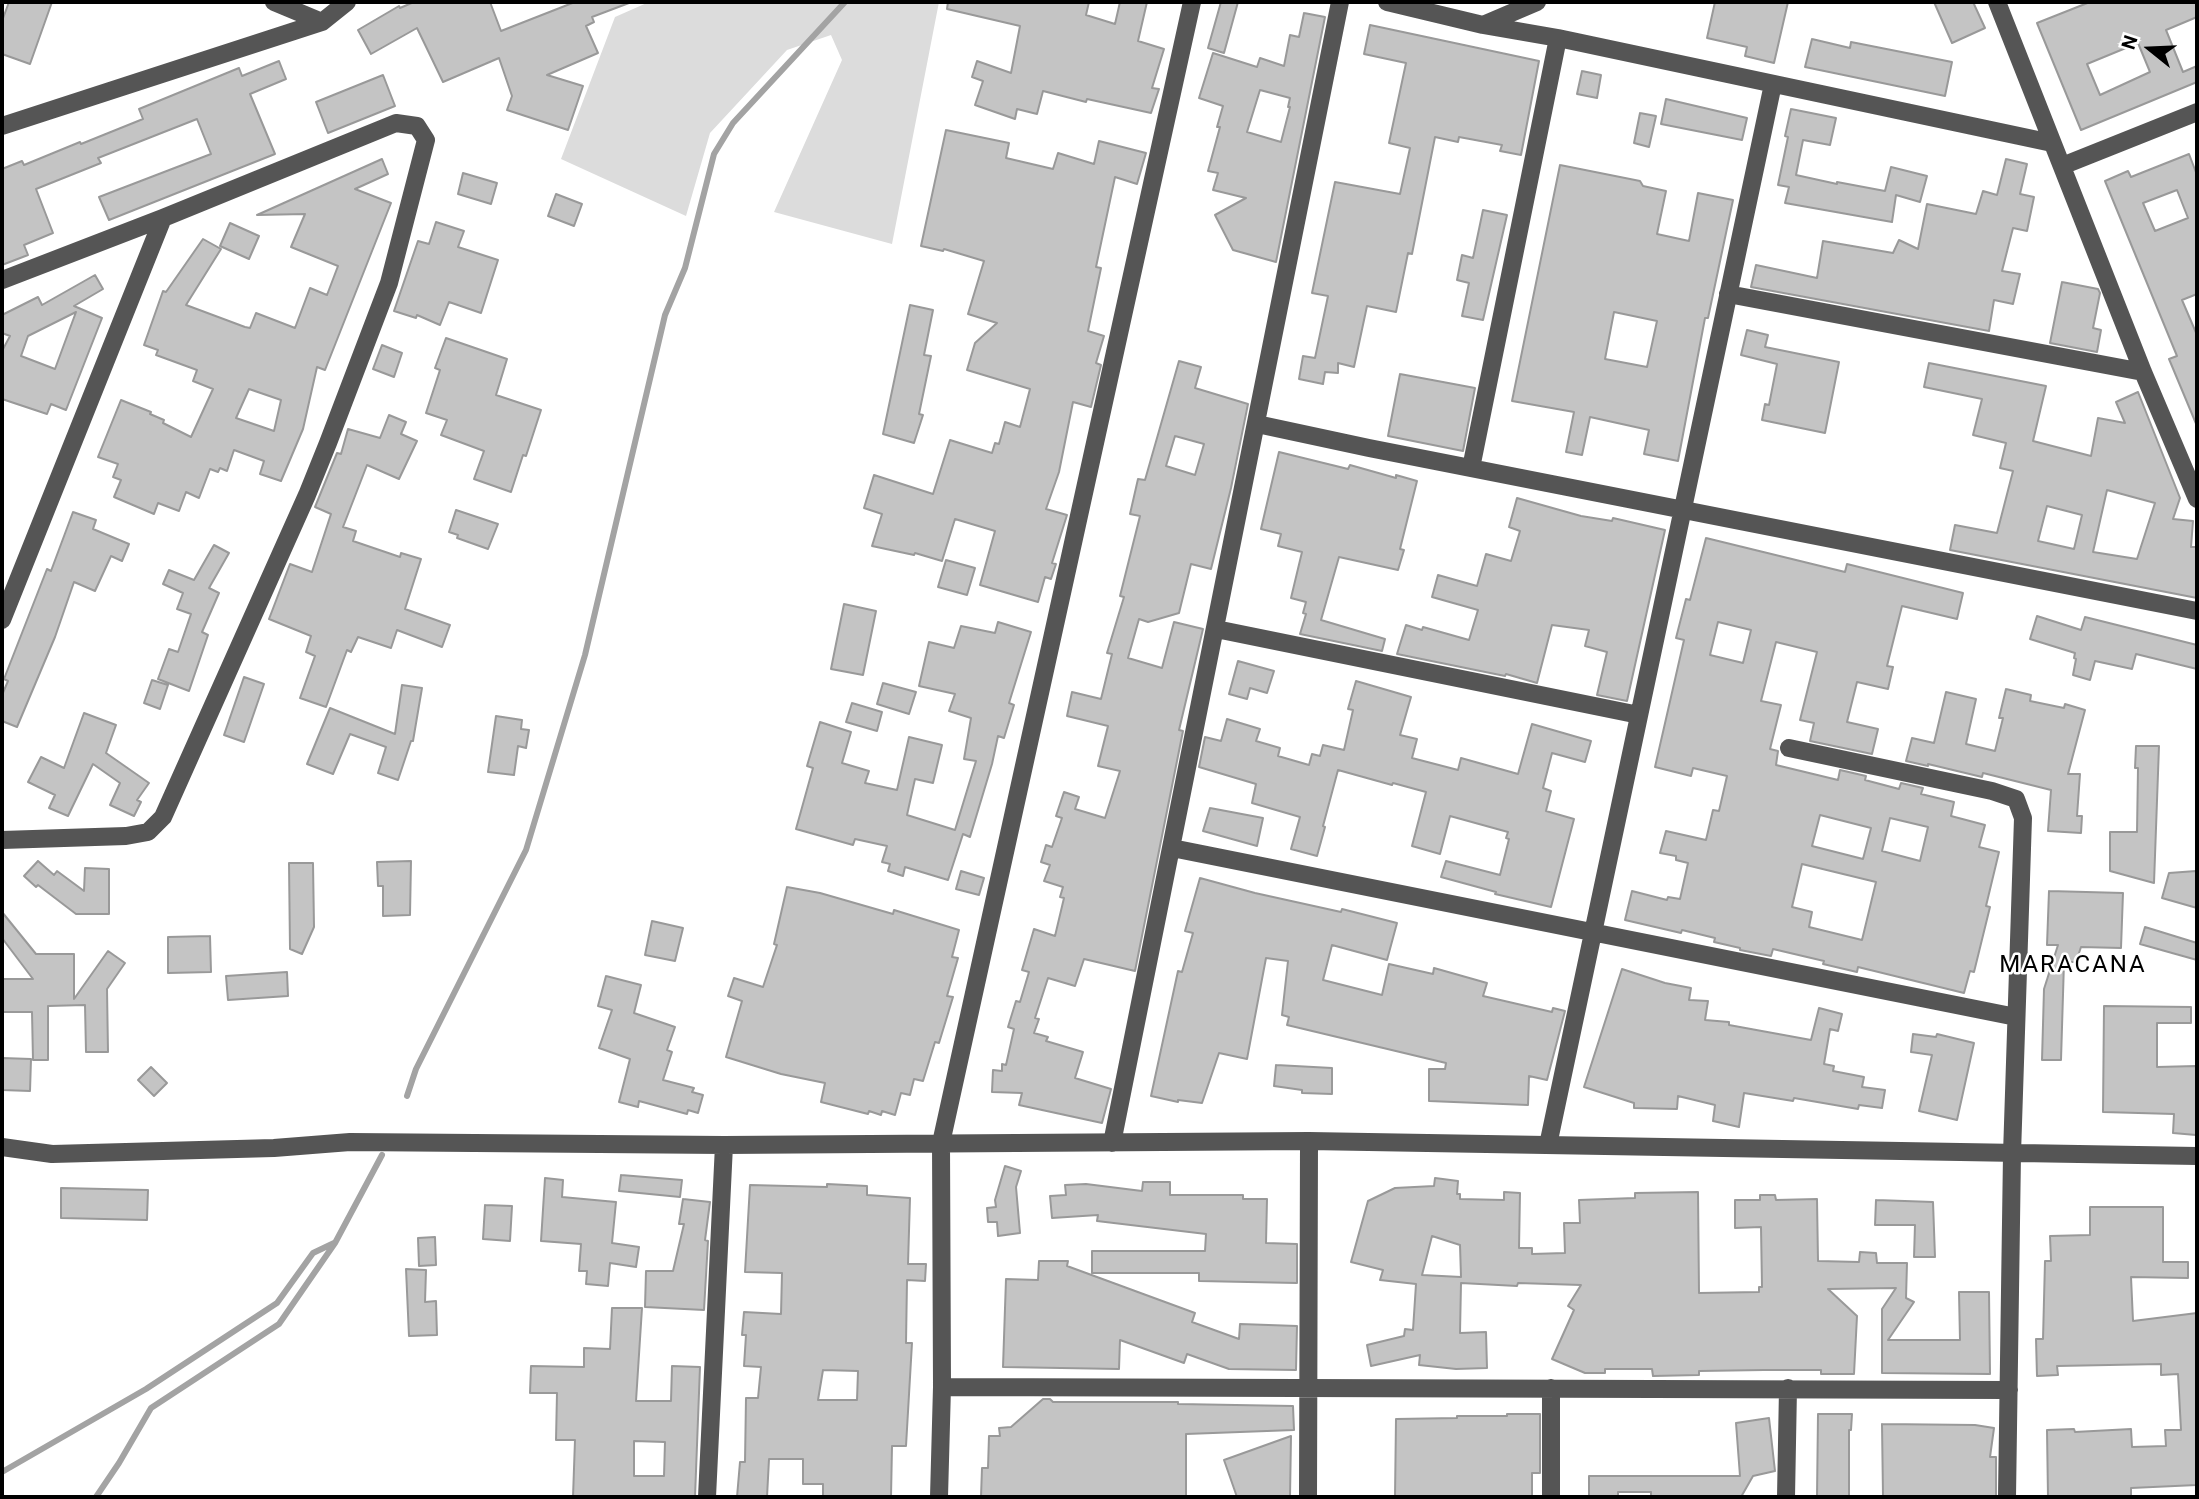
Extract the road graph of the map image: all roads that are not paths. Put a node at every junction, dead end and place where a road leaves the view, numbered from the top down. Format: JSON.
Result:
{"nodes":[{"id":1,"x":274,"y":2,"type":"edge"},
{"id":2,"x":347,"y":2,"type":"edge"},
{"id":3,"x":1192,"y":2,"type":"edge"},
{"id":4,"x":1340,"y":2,"type":"edge"},
{"id":5,"x":1387,"y":2,"type":"edge"},
{"id":6,"x":1537,"y":2,"type":"edge"},
{"id":7,"x":1997,"y":2,"type":"edge"},
{"id":8,"x":322,"y":22,"type":"junction"},
{"id":9,"x":1483,"y":25,"type":"junction"},
{"id":10,"x":1558,"y":38,"type":"junction"},
{"id":11,"x":1773,"y":84,"type":"junction"},
{"id":12,"x":2197,"y":112,"type":"edge"},
{"id":13,"x":2,"y":126,"type":"edge"},
{"id":14,"x":2052,"y":143,"type":"junction"},
{"id":15,"x":2062,"y":166,"type":"junction"},
{"id":16,"x":163,"y":218,"type":"junction"},
{"id":17,"x":2,"y":279,"type":"edge"},
{"id":18,"x":1728,"y":294,"type":"junction"},
{"id":19,"x":2143,"y":372,"type":"junction"},
{"id":20,"x":1257,"y":424,"type":"junction"},
{"id":21,"x":1471,"y":468,"type":"junction"},
{"id":22,"x":2197,"y":499,"type":"edge"},
{"id":23,"x":1683,"y":509,"type":"junction"},
{"id":24,"x":2197,"y":611,"type":"edge"},
{"id":25,"x":2,"y":621,"type":"edge"},
{"id":26,"x":1216,"y":629,"type":"junction"},
{"id":27,"x":1639,"y":715,"type":"junction"},
{"id":28,"x":1789,"y":748,"type":"dead end"},
{"id":29,"x":2,"y":840,"type":"edge"},
{"id":30,"x":1172,"y":848,"type":"junction"},
{"id":31,"x":1592,"y":933,"type":"junction"},
{"id":32,"x":2016,"y":1017,"type":"junction"},
{"id":33,"x":1309,"y":1141,"type":"junction"},
{"id":34,"x":941,"y":1143,"type":"junction"},
{"id":35,"x":1112,"y":1143,"type":"junction"},
{"id":36,"x":724,"y":1145,"type":"junction"},
{"id":37,"x":1548,"y":1146,"type":"junction"},
{"id":38,"x":2,"y":1147,"type":"edge"},
{"id":39,"x":2012,"y":1154,"type":"junction"},
{"id":40,"x":2197,"y":1156,"type":"edge"},
{"id":41,"x":942,"y":1387,"type":"junction"},
{"id":42,"x":1310,"y":1387,"type":"junction"},
{"id":43,"x":1551,"y":1388,"type":"junction"},
{"id":44,"x":1788,"y":1388,"type":"junction"},
{"id":45,"x":2009,"y":1390,"type":"junction"},
{"id":46,"x":707,"y":1497,"type":"edge"},
{"id":47,"x":939,"y":1497,"type":"edge"},
{"id":48,"x":1308,"y":1497,"type":"edge"},
{"id":49,"x":1550,"y":1497,"type":"edge"},
{"id":50,"x":1786,"y":1497,"type":"edge"},
{"id":51,"x":2007,"y":1497,"type":"edge"}],
"edges":[{"from":1,"to":8,"type":"street"},
{"from":2,"to":8,"type":"street"},
{"from":3,"to":34,"type":"street"},
{"from":4,"to":20,"type":"street"},
{"from":5,"to":9,"type":"street"},
{"from":6,"to":9,"type":"street"},
{"from":7,"to":14,"type":"street"},
{"from":8,"to":13,"type":"street"},
{"from":9,"to":10,"type":"street"},
{"from":10,"to":11,"type":"street"},
{"from":10,"to":21,"type":"street"},
{"from":11,"to":14,"type":"street"},
{"from":11,"to":18,"type":"street"},
{"from":12,"to":15,"type":"street"},
{"from":14,"to":15,"type":"street"},
{"from":15,"to":19,"type":"street"},
{"from":16,"to":17,"type":"street"},
{"from":16,"to":25,"type":"street"},
{"from":16,"to":29,"type":"street"},
{"from":18,"to":19,"type":"street"},
{"from":18,"to":23,"type":"street"},
{"from":19,"to":22,"type":"street"},
{"from":20,"to":21,"type":"street"},
{"from":20,"to":26,"type":"street"},
{"from":21,"to":23,"type":"street"},
{"from":23,"to":24,"type":"street"},
{"from":23,"to":27,"type":"street"},
{"from":26,"to":27,"type":"street"},
{"from":26,"to":30,"type":"street"},
{"from":27,"to":31,"type":"street"},
{"from":28,"to":32,"type":"street"},
{"from":30,"to":31,"type":"street"},
{"from":30,"to":35,"type":"street"},
{"from":31,"to":32,"type":"street"},
{"from":31,"to":37,"type":"street"},
{"from":32,"to":39,"type":"street"},
{"from":33,"to":35,"type":"street"},
{"from":33,"to":37,"type":"street"},
{"from":33,"to":42,"type":"street"},
{"from":34,"to":35,"type":"street"},
{"from":34,"to":36,"type":"street"},
{"from":34,"to":41,"type":"street"},
{"from":36,"to":38,"type":"street"},
{"from":36,"to":46,"type":"street"},
{"from":37,"to":39,"type":"street"},
{"from":39,"to":40,"type":"street"},
{"from":39,"to":45,"type":"street"},
{"from":41,"to":42,"type":"street"},
{"from":41,"to":47,"type":"street"},
{"from":42,"to":43,"type":"street"},
{"from":42,"to":48,"type":"street"},
{"from":43,"to":44,"type":"street"},
{"from":43,"to":49,"type":"street"},
{"from":44,"to":45,"type":"street"},
{"from":44,"to":50,"type":"street"},
{"from":45,"to":51,"type":"street"}]}
